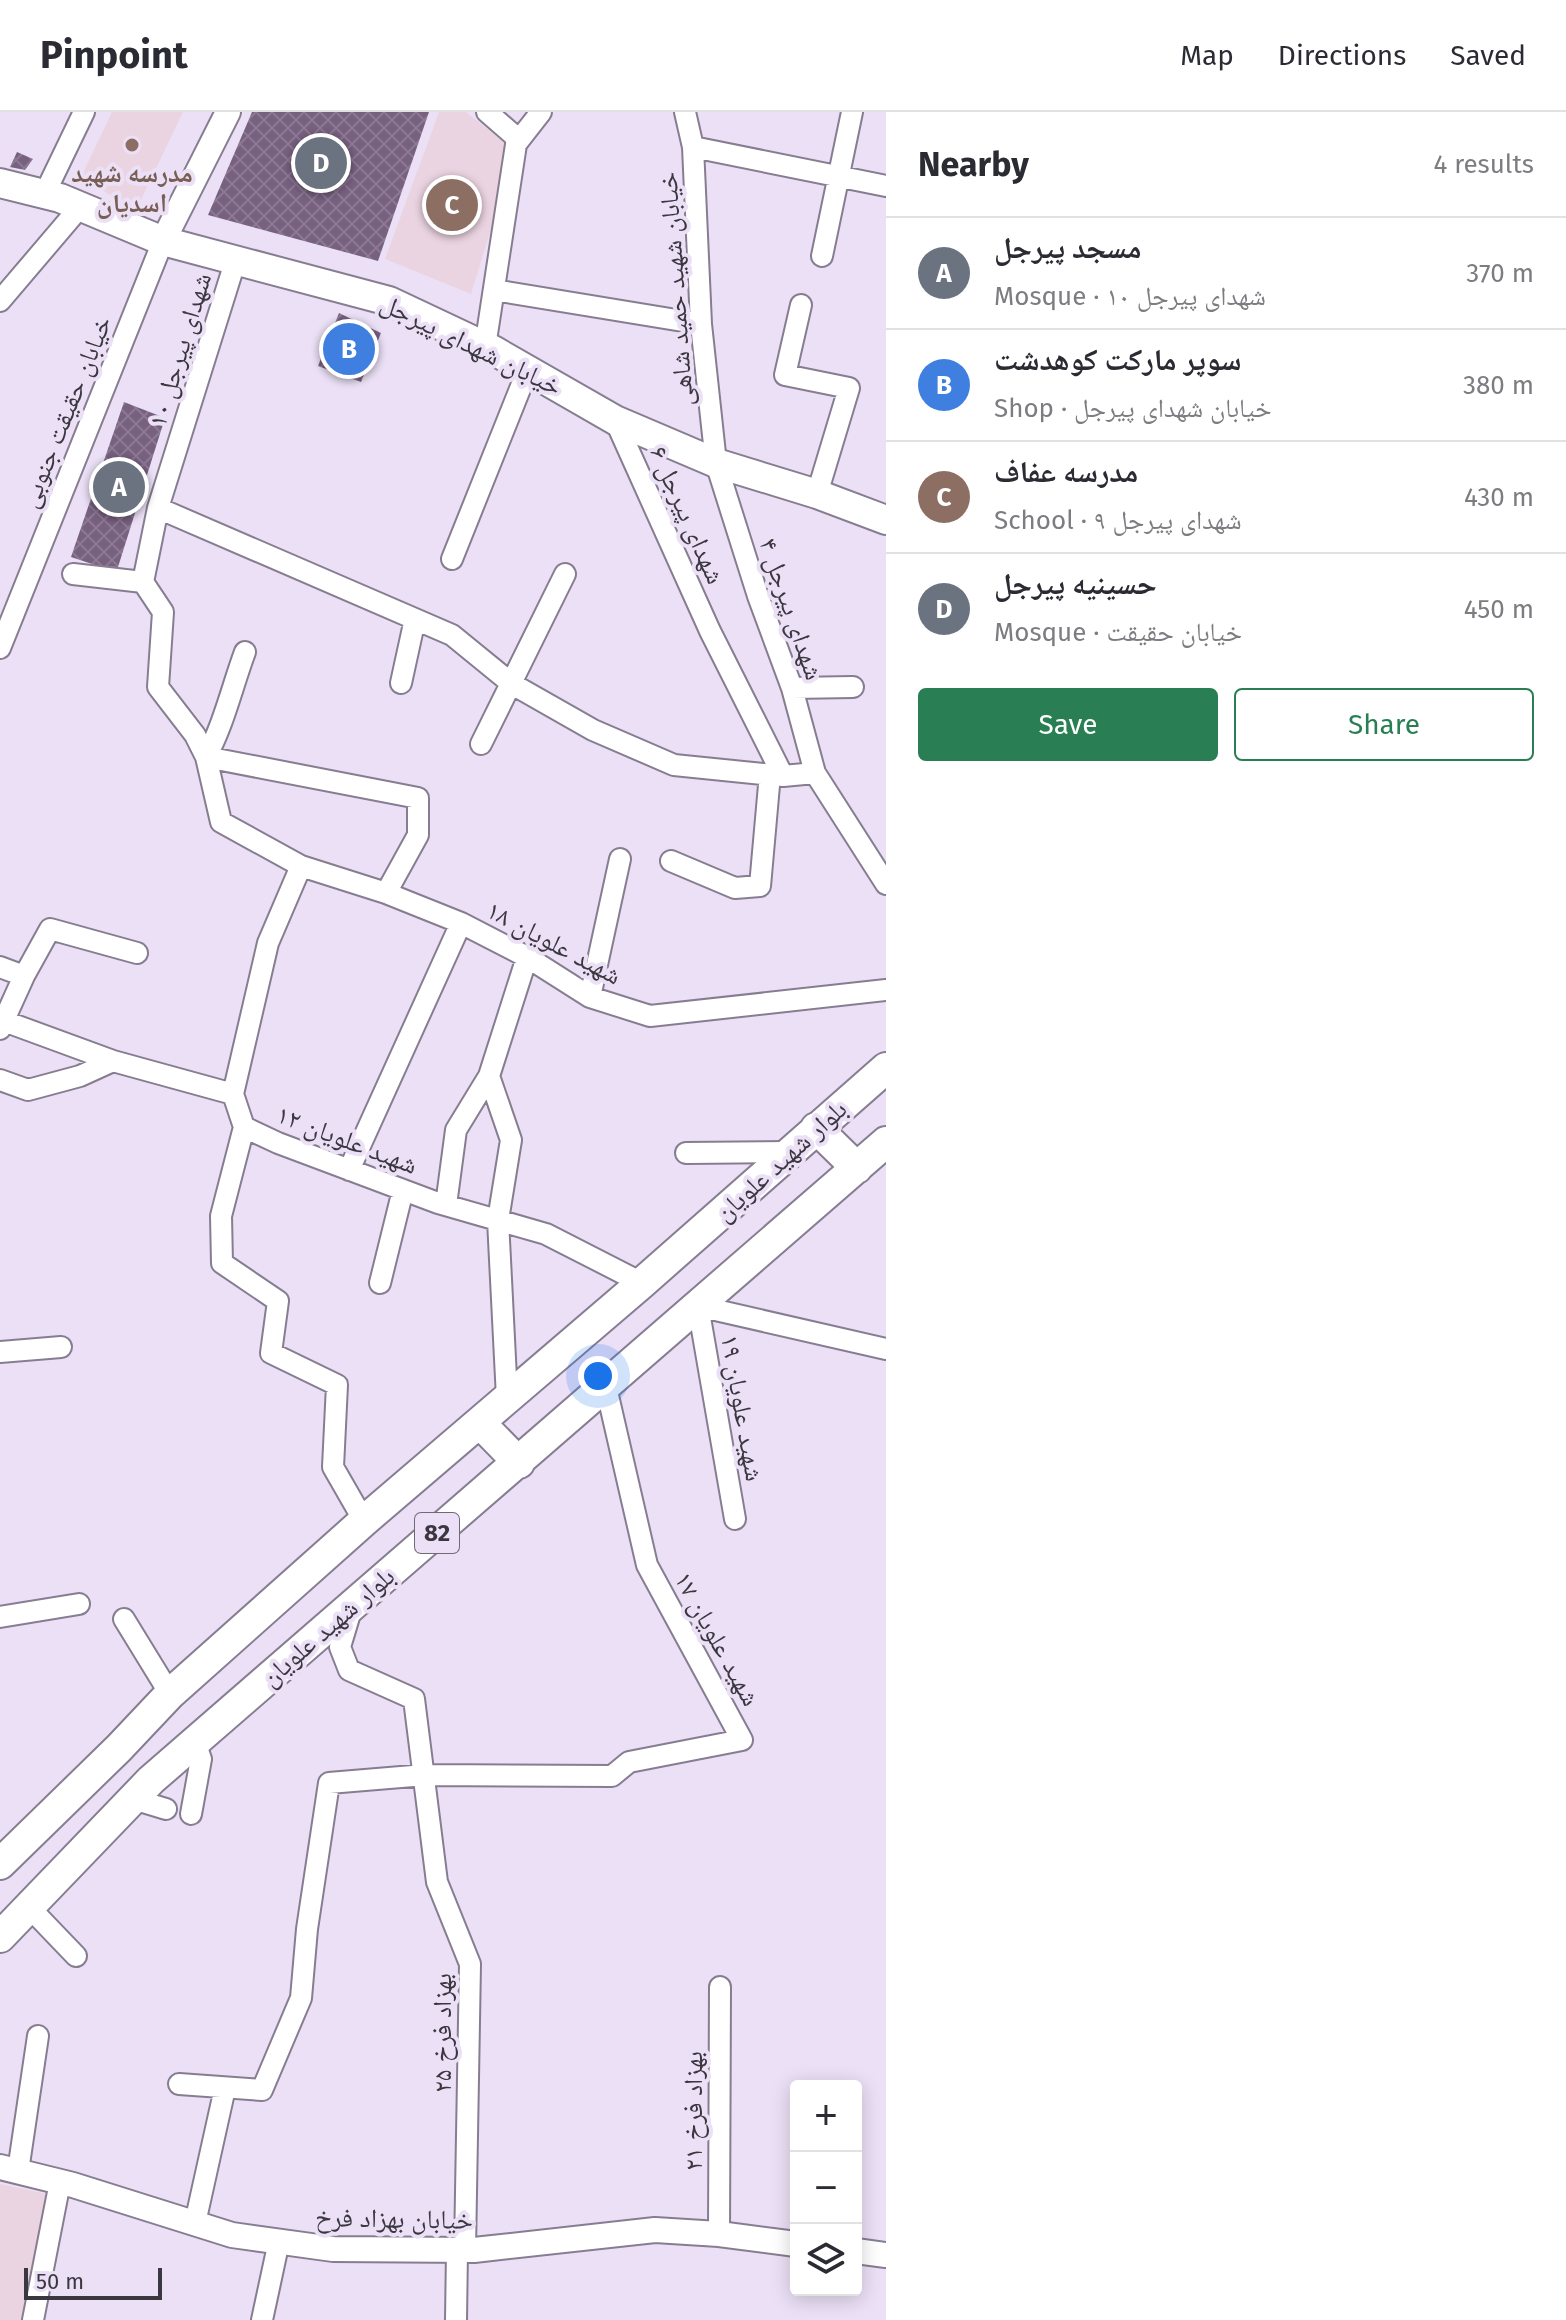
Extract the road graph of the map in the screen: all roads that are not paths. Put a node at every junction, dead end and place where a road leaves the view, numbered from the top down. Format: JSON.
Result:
{"nodes":[{"id":1,"x":84,"y":112,"type":"edge"},
{"id":2,"x":228,"y":112,"type":"edge"},
{"id":3,"x":487,"y":112,"type":"edge"},
{"id":4,"x":541,"y":112,"type":"edge"},
{"id":5,"x":685,"y":112,"type":"edge"},
{"id":6,"x":852,"y":112,"type":"edge"},
{"id":7,"x":517,"y":141,"type":"junction"},
{"id":8,"x":693,"y":147,"type":"junction"},
{"id":9,"x":840,"y":176,"type":"junction"},
{"id":10,"x":0,"y":183,"type":"edge"},
{"id":11,"x":886,"y":186,"type":"edge"},
{"id":12,"x":44,"y":195,"type":"junction"},
{"id":13,"x":80,"y":207,"type":"junction"},
{"id":14,"x":163,"y":241,"type":"junction"},
{"id":15,"x":822,"y":256,"type":"dead end"},
{"id":16,"x":236,"y":259,"type":"junction"},
{"id":17,"x":494,"y":290,"type":"junction"},
{"id":18,"x":0,"y":301,"type":"edge"},
{"id":19,"x":801,"y":305,"type":"dead end"},
{"id":20,"x":701,"y":324,"type":"junction"},
{"id":21,"x":485,"y":347,"type":"junction"},
{"id":22,"x":528,"y":369,"type":"junction"},
{"id":23,"x":615,"y":420,"type":"junction"},
{"id":24,"x":716,"y":463,"type":"junction"},
{"id":25,"x":817,"y":494,"type":"junction"},
{"id":26,"x":158,"y":508,"type":"junction"},
{"id":27,"x":886,"y":520,"type":"edge"},
{"id":28,"x":452,"y":559,"type":"dead end"},
{"id":29,"x":73,"y":574,"type":"dead end"},
{"id":30,"x":565,"y":574,"type":"dead end"},
{"id":31,"x":143,"y":582,"type":"junction"},
{"id":32,"x":415,"y":619,"type":"junction"},
{"id":33,"x":0,"y":648,"type":"edge"},
{"id":34,"x":245,"y":652,"type":"dead end"},
{"id":35,"x":401,"y":683,"type":"dead end"},
{"id":36,"x":512,"y":684,"type":"junction"},
{"id":37,"x":853,"y":687,"type":"dead end"},
{"id":38,"x":792,"y":688,"type":"junction"},
{"id":39,"x":481,"y":744,"type":"dead end"},
{"id":40,"x":206,"y":757,"type":"junction"},
{"id":41,"x":815,"y":773,"type":"junction"},
{"id":42,"x":776,"y":775,"type":"junction"},
{"id":43,"x":620,"y":859,"type":"dead end"},
{"id":44,"x":671,"y":861,"type":"dead end"},
{"id":45,"x":301,"y":866,"type":"junction"},
{"id":46,"x":886,"y":884,"type":"edge"},
{"id":47,"x":386,"y":893,"type":"junction"},
{"id":48,"x":461,"y":923,"type":"junction"},
{"id":49,"x":137,"y":953,"type":"dead end"},
{"id":50,"x":527,"y":957,"type":"junction"},
{"id":51,"x":0,"y":967,"type":"edge"},
{"id":52,"x":24,"y":976,"type":"junction"},
{"id":53,"x":886,"y":990,"type":"edge"},
{"id":54,"x":590,"y":997,"type":"junction"},
{"id":55,"x":2,"y":1025,"type":"edge"},
{"id":56,"x":113,"y":1061,"type":"junction"},
{"id":57,"x":886,"y":1068,"type":"edge"},
{"id":58,"x":489,"y":1076,"type":"junction"},
{"id":59,"x":0,"y":1080,"type":"edge"},
{"id":60,"x":233,"y":1094,"type":"junction"},
{"id":61,"x":244,"y":1127,"type":"junction"},
{"id":62,"x":816,"y":1128,"type":"junction"},
{"id":63,"x":886,"y":1142,"type":"edge"},
{"id":64,"x":791,"y":1152,"type":"junction"},
{"id":65,"x":686,"y":1153,"type":"dead end"},
{"id":66,"x":857,"y":1168,"type":"junction"},
{"id":67,"x":349,"y":1170,"type":"junction"},
{"id":68,"x":403,"y":1190,"type":"junction"},
{"id":69,"x":446,"y":1205,"type":"junction"},
{"id":70,"x":498,"y":1220,"type":"junction"},
{"id":71,"x":380,"y":1283,"type":"dead end"},
{"id":72,"x":642,"y":1283,"type":"junction"},
{"id":73,"x":698,"y":1306,"type":"junction"},
{"id":74,"x":61,"y":1347,"type":"dead end"},
{"id":75,"x":886,"y":1349,"type":"edge"},
{"id":76,"x":0,"y":1352,"type":"edge"},
{"id":77,"x":606,"y":1387,"type":"junction"},
{"id":78,"x":507,"y":1398,"type":"junction"},
{"id":79,"x":480,"y":1423,"type":"junction"},
{"id":80,"x":519,"y":1463,"type":"junction"},
{"id":81,"x":735,"y":1519,"type":"dead end"},
{"id":82,"x":364,"y":1521,"type":"junction"},
{"id":83,"x":79,"y":1604,"type":"dead end"},
{"id":84,"x":352,"y":1607,"type":"junction"},
{"id":85,"x":0,"y":1617,"type":"edge"},
{"id":86,"x":124,"y":1619,"type":"dead end"},
{"id":87,"x":170,"y":1694,"type":"junction"},
{"id":88,"x":195,"y":1742,"type":"junction"},
{"id":89,"x":425,"y":1775,"type":"junction"},
{"id":90,"x":133,"y":1799,"type":"junction"},
{"id":91,"x":166,"y":1809,"type":"dead end"},
{"id":92,"x":191,"y":1814,"type":"dead end"},
{"id":93,"x":0,"y":1864,"type":"edge"},
{"id":94,"x":29,"y":1907,"type":"junction"},
{"id":95,"x":0,"y":1937,"type":"edge"},
{"id":96,"x":76,"y":1956,"type":"dead end"},
{"id":97,"x":720,"y":1987,"type":"dead end"},
{"id":98,"x":38,"y":2036,"type":"dead end"},
{"id":99,"x":179,"y":2084,"type":"dead end"},
{"id":100,"x":225,"y":2088,"type":"junction"},
{"id":101,"x":9,"y":2169,"type":"edge"},
{"id":102,"x":60,"y":2182,"type":"junction"},
{"id":103,"x":195,"y":2223,"type":"junction"},
{"id":104,"x":719,"y":2234,"type":"junction"},
{"id":105,"x":279,"y":2241,"type":"junction"},
{"id":106,"x":790,"y":2243,"type":"edge"},
{"id":107,"x":461,"y":2250,"type":"junction"},
{"id":108,"x":862,"y":2252,"type":"edge"},
{"id":109,"x":886,"y":2255,"type":"edge"},
{"id":110,"x":33,"y":2320,"type":"edge"},
{"id":111,"x":262,"y":2320,"type":"edge"},
{"id":112,"x":456,"y":2320,"type":"edge"}],
"edges":[{"from":1,"to":12,"type":"street"},
{"from":2,"to":14,"type":"street"},
{"from":3,"to":7,"type":"street"},
{"from":4,"to":7,"type":"street"},
{"from":5,"to":8,"type":"street","name":"خیابان شهید حمید شاهی"},
{"from":6,"to":9,"type":"street"},
{"from":7,"to":17,"type":"street"},
{"from":8,"to":9,"type":"street"},
{"from":8,"to":20,"type":"street","name":"خیابان شهید حمید شاهی"},
{"from":9,"to":11,"type":"street"},
{"from":9,"to":15,"type":"street"},
{"from":10,"to":12,"type":"main road","name":"خیابان شهدای پیرجل"},
{"from":12,"to":13,"type":"main road","name":"خیابان شهدای پیرجل"},
{"from":13,"to":14,"type":"main road","name":"خیابان شهدای پیرجل"},
{"from":13,"to":18,"type":"street"},
{"from":14,"to":16,"type":"main road","name":"خیابان شهدای پیرجل"},
{"from":14,"to":33,"type":"street","name":"خیابان حقیقت جنوبی"},
{"from":16,"to":21,"type":"main road","name":"خیابان شهدای پیرجل"},
{"from":16,"to":26,"type":"street","name":"شهدای پیرجل ۱۰"},
{"from":17,"to":20,"type":"street"},
{"from":17,"to":21,"type":"street"},
{"from":19,"to":25,"type":"street"},
{"from":20,"to":24,"type":"street","name":"خیابان شهید حمید شاهی"},
{"from":21,"to":22,"type":"main road","name":"خیابان شهدای پیرجل"},
{"from":22,"to":23,"type":"main road","name":"خیابان شهدای پیرجل"},
{"from":22,"to":28,"type":"street"},
{"from":23,"to":24,"type":"main road","name":"خیابان شهدای پیرجل"},
{"from":23,"to":42,"type":"street","name":"شهدای پیرجل ۶"},
{"from":24,"to":25,"type":"main road","name":"خیابان شهدای پیرجل"},
{"from":24,"to":38,"type":"street","name":"شهدای پیرجل ۴"},
{"from":25,"to":27,"type":"main road","name":"خیابان شهدای پیرجل"},
{"from":26,"to":31,"type":"street","name":"شهدای پیرجل ۱۰"},
{"from":26,"to":32,"type":"street"},
{"from":29,"to":31,"type":"street"},
{"from":30,"to":36,"type":"street"},
{"from":31,"to":40,"type":"street","name":"شهید علویان ۱۸"},
{"from":32,"to":35,"type":"street"},
{"from":32,"to":36,"type":"street"},
{"from":34,"to":40,"type":"street"},
{"from":36,"to":39,"type":"street"},
{"from":36,"to":42,"type":"street"},
{"from":37,"to":38,"type":"street"},
{"from":38,"to":41,"type":"street","name":"شهدای پیرجل ۴"},
{"from":40,"to":45,"type":"street","name":"شهید علویان ۱۸"},
{"from":40,"to":47,"type":"street"},
{"from":41,"to":42,"type":"street"},
{"from":41,"to":46,"type":"street","name":"شهدای پیرجل ۴"},
{"from":42,"to":44,"type":"street"},
{"from":43,"to":54,"type":"street"},
{"from":45,"to":47,"type":"street","name":"شهید علویان ۱۸"},
{"from":45,"to":60,"type":"street"},
{"from":47,"to":48,"type":"street","name":"شهید علویان ۱۸"},
{"from":48,"to":50,"type":"street","name":"شهید علویان ۱۸"},
{"from":48,"to":67,"type":"street"},
{"from":49,"to":52,"type":"street"},
{"from":50,"to":54,"type":"street","name":"شهید علویان ۱۸"},
{"from":50,"to":58,"type":"street"},
{"from":51,"to":52,"type":"street"},
{"from":52,"to":55,"type":"street"},
{"from":53,"to":54,"type":"street","name":"شهید علویان ۱۸"},
{"from":55,"to":56,"type":"street"},
{"from":56,"to":59,"type":"street"},
{"from":56,"to":60,"type":"street"},
{"from":57,"to":62,"type":"main road","name":"بلوار شهید علویان","number":"82"},
{"from":58,"to":69,"type":"street"},
{"from":58,"to":70,"type":"street"},
{"from":60,"to":61,"type":"street","name":"شهید علویان ۱۲"},
{"from":61,"to":67,"type":"street","name":"شهید علویان ۱۲"},
{"from":61,"to":82,"type":"street"},
{"from":62,"to":64,"type":"main road","name":"بلوار شهید علویان","number":"82"},
{"from":62,"to":66,"type":"main road"},
{"from":63,"to":66,"type":"main road","name":"بلوار شهید علویان","number":"82"},
{"from":64,"to":65,"type":"street"},
{"from":64,"to":72,"type":"main road","name":"بلوار شهید علویان","number":"82"},
{"from":66,"to":73,"type":"main road","name":"بلوار شهید علویان","number":"82"},
{"from":67,"to":68,"type":"street","name":"شهید علویان ۱۲"},
{"from":68,"to":69,"type":"street","name":"شهید علویان ۱۲"},
{"from":68,"to":71,"type":"street"},
{"from":69,"to":70,"type":"street","name":"شهید علویان ۱۲"},
{"from":70,"to":72,"type":"street","name":"شهید علویان ۱۲"},
{"from":70,"to":78,"type":"street"},
{"from":72,"to":78,"type":"main road","name":"بلوار شهید علویان","number":"82"},
{"from":73,"to":75,"type":"street"},
{"from":73,"to":77,"type":"main road","name":"بلوار شهید علویان","number":"82"},
{"from":73,"to":81,"type":"street","name":"شهید علویان ۱۹"},
{"from":74,"to":76,"type":"street"},
{"from":77,"to":80,"type":"main road","name":"بلوار شهید علویان","number":"82"},
{"from":77,"to":89,"type":"street","name":"شهید علویان ۱۷"},
{"from":78,"to":79,"type":"main road","name":"بلوار شهید علویان","number":"82"},
{"from":79,"to":80,"type":"main road"},
{"from":79,"to":82,"type":"main road","name":"بلوار شهید علویان","number":"82"},
{"from":80,"to":84,"type":"main road","name":"بلوار شهید علویان","number":"82"},
{"from":82,"to":87,"type":"main road","name":"بلوار شهید علویان","number":"82"},
{"from":83,"to":85,"type":"street"},
{"from":84,"to":88,"type":"main road","name":"بلوار شهید علویان","number":"82"},
{"from":84,"to":89,"type":"street","name":"بهزاد فرخ ۲۵"},
{"from":86,"to":87,"type":"street"},
{"from":87,"to":93,"type":"main road","name":"بلوار شهید علویان","number":"82"},
{"from":88,"to":90,"type":"main road","name":"بلوار شهید علویان","number":"82"},
{"from":88,"to":92,"type":"street"},
{"from":89,"to":100,"type":"street"},
{"from":89,"to":107,"type":"street","name":"بهزاد فرخ ۲۵"},
{"from":90,"to":91,"type":"street"},
{"from":90,"to":94,"type":"main road","name":"بلوار شهید علویان","number":"82"},
{"from":94,"to":95,"type":"main road","name":"بلوار شهید علویان","number":"82"},
{"from":94,"to":96,"type":"street"},
{"from":97,"to":104,"type":"street","name":"بهزاد فرخ ۲۱"},
{"from":98,"to":101,"type":"street"},
{"from":99,"to":100,"type":"street"},
{"from":100,"to":103,"type":"street"},
{"from":101,"to":102,"type":"street","name":"خیابان بهزاد فرخ"},
{"from":102,"to":103,"type":"street","name":"خیابان بهزاد فرخ"},
{"from":102,"to":110,"type":"street"},
{"from":103,"to":105,"type":"street","name":"خیابان بهزاد فرخ"},
{"from":104,"to":106,"type":"street","name":"خیابان بهزاد فرخ"},
{"from":104,"to":107,"type":"street","name":"خیابان بهزاد فرخ"},
{"from":105,"to":107,"type":"street","name":"خیابان بهزاد فرخ"},
{"from":105,"to":111,"type":"street"},
{"from":107,"to":112,"type":"street","name":"بهزاد فرخ ۲۵"},
{"from":108,"to":109,"type":"street"}]}
